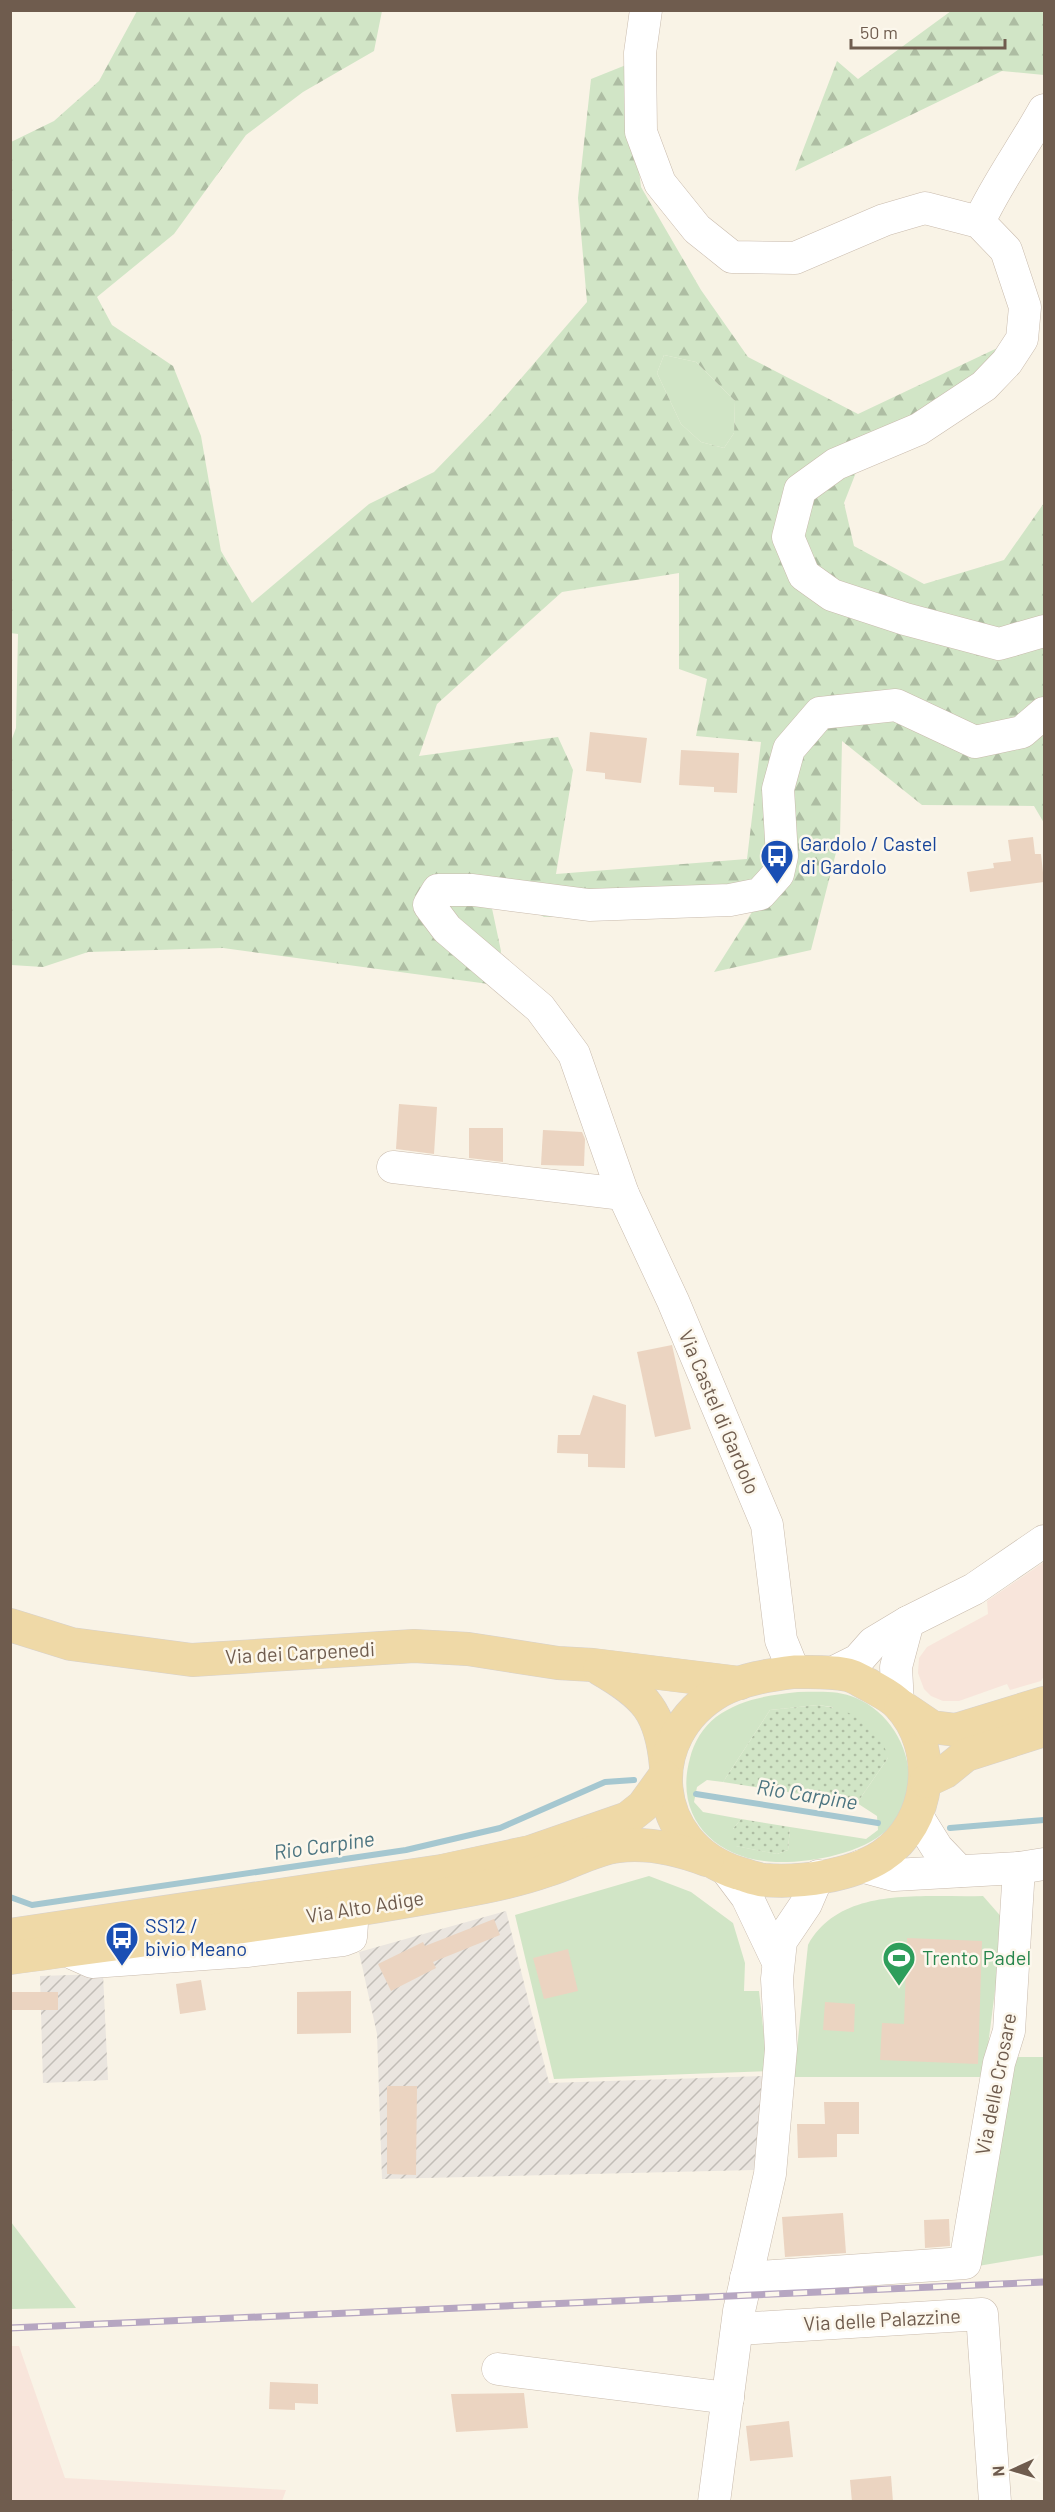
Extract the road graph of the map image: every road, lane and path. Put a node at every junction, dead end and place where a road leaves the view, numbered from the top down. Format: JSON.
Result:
{"nodes":[{"id":1,"x":646,"y":10,"type":"edge"},
{"id":2,"x":1044,"y":110,"type":"edge"},
{"id":3,"x":979,"y":222,"type":"junction"},
{"id":4,"x":1044,"y":631,"type":"edge"},
{"id":5,"x":1044,"y":713,"type":"edge"},
{"id":6,"x":393,"y":1167,"type":"dead end"},
{"id":7,"x":623,"y":1194,"type":"junction"},
{"id":8,"x":1044,"y":1542,"type":"edge"},
{"id":9,"x":908,"y":1622,"type":"junction"},
{"id":10,"x":10,"y":1625,"type":"edge"},
{"id":11,"x":781,"y":1640,"type":"junction"},
{"id":12,"x":593,"y":1665,"type":"junction"},
{"id":13,"x":794,"y":1672,"type":"junction"},
{"id":14,"x":834,"y":1672,"type":"junction"},
{"id":15,"x":748,"y":1681,"type":"junction"},
{"id":16,"x":1044,"y":1702,"type":"edge"},
{"id":17,"x":898,"y":1704,"type":"junction"},
{"id":18,"x":1044,"y":1730,"type":"edge"},
{"id":19,"x":665,"y":1771,"type":"junction"},
{"id":20,"x":926,"y":1781,"type":"junction"},
{"id":21,"x":917,"y":1816,"type":"junction"},
{"id":22,"x":719,"y":1865,"type":"junction"},
{"id":23,"x":861,"y":1866,"type":"junction"},
{"id":24,"x":1032,"y":1866,"type":"edge"},
{"id":25,"x":959,"y":1871,"type":"junction"},
{"id":26,"x":818,"y":1876,"type":"junction"},
{"id":27,"x":10,"y":1935,"type":"edge"},
{"id":28,"x":10,"y":1958,"type":"edge"},
{"id":29,"x":778,"y":1962,"type":"junction"},
{"id":30,"x":746,"y":2278,"type":"junction"},
{"id":31,"x":737,"y":2329,"type":"junction"},
{"id":32,"x":498,"y":2369,"type":"dead end"},
{"id":33,"x":728,"y":2398,"type":"junction"},
{"id":34,"x":714,"y":2502,"type":"edge"},
{"id":35,"x":995,"y":2502,"type":"edge"}],
"edges":[{"from":1,"to":3,"type":"street"},
{"from":2,"to":3,"type":"street"},
{"from":3,"to":4,"type":"street"},
{"from":5,"to":7,"type":"street","name":"Via Castel di Gardolo"},
{"from":6,"to":7,"type":"street"},
{"from":7,"to":11,"type":"street","name":"Via Castel di Gardolo"},
{"from":8,"to":9,"type":"street"},
{"from":9,"to":14,"type":"street"},
{"from":9,"to":17,"type":"street"},
{"from":10,"to":12,"type":"main road","name":"Via dei Carpenedi"},
{"from":11,"to":13,"type":"street","name":"Via Castel di Gardolo"},
{"from":11,"to":15,"type":"street"},
{"from":12,"to":15,"type":"main road","name":"Via dei Carpenedi"},
{"from":12,"to":19,"type":"main road","name":"Via dei Carpenedi"},
{"from":13,"to":14,"type":"main road"},
{"from":13,"to":15,"type":"main road"},
{"from":14,"to":17,"type":"main road"},
{"from":15,"to":19,"type":"main road"},
{"from":16,"to":17,"type":"main road"},
{"from":17,"to":20,"type":"main road"},
{"from":18,"to":20,"type":"main road"},
{"from":19,"to":22,"type":"main road","name":"Via dei Carpenedi"},
{"from":19,"to":27,"type":"main road","name":"Via Alto Adige"},
{"from":20,"to":21,"type":"main road"},
{"from":21,"to":23,"type":"main road","name":"Via Alto Adige"},
{"from":21,"to":25,"type":"street"},
{"from":22,"to":26,"type":"main road","name":"Via Alto Adige"},
{"from":22,"to":28,"type":"main road","name":"Via Alto Adige"},
{"from":22,"to":29,"type":"street"},
{"from":23,"to":25,"type":"street","name":"Via delle Crosare"},
{"from":23,"to":26,"type":"main road","name":"Via Alto Adige"},
{"from":24,"to":25,"type":"street","name":"Via delle Crosare"},
{"from":24,"to":30,"type":"street","name":"Via delle Crosare"},
{"from":26,"to":29,"type":"street"},
{"from":29,"to":30,"type":"street"},
{"from":30,"to":31,"type":"street"},
{"from":31,"to":33,"type":"street"},
{"from":31,"to":35,"type":"street","name":"Via delle Palazzine"},
{"from":32,"to":33,"type":"street"},
{"from":33,"to":34,"type":"street"}]}
